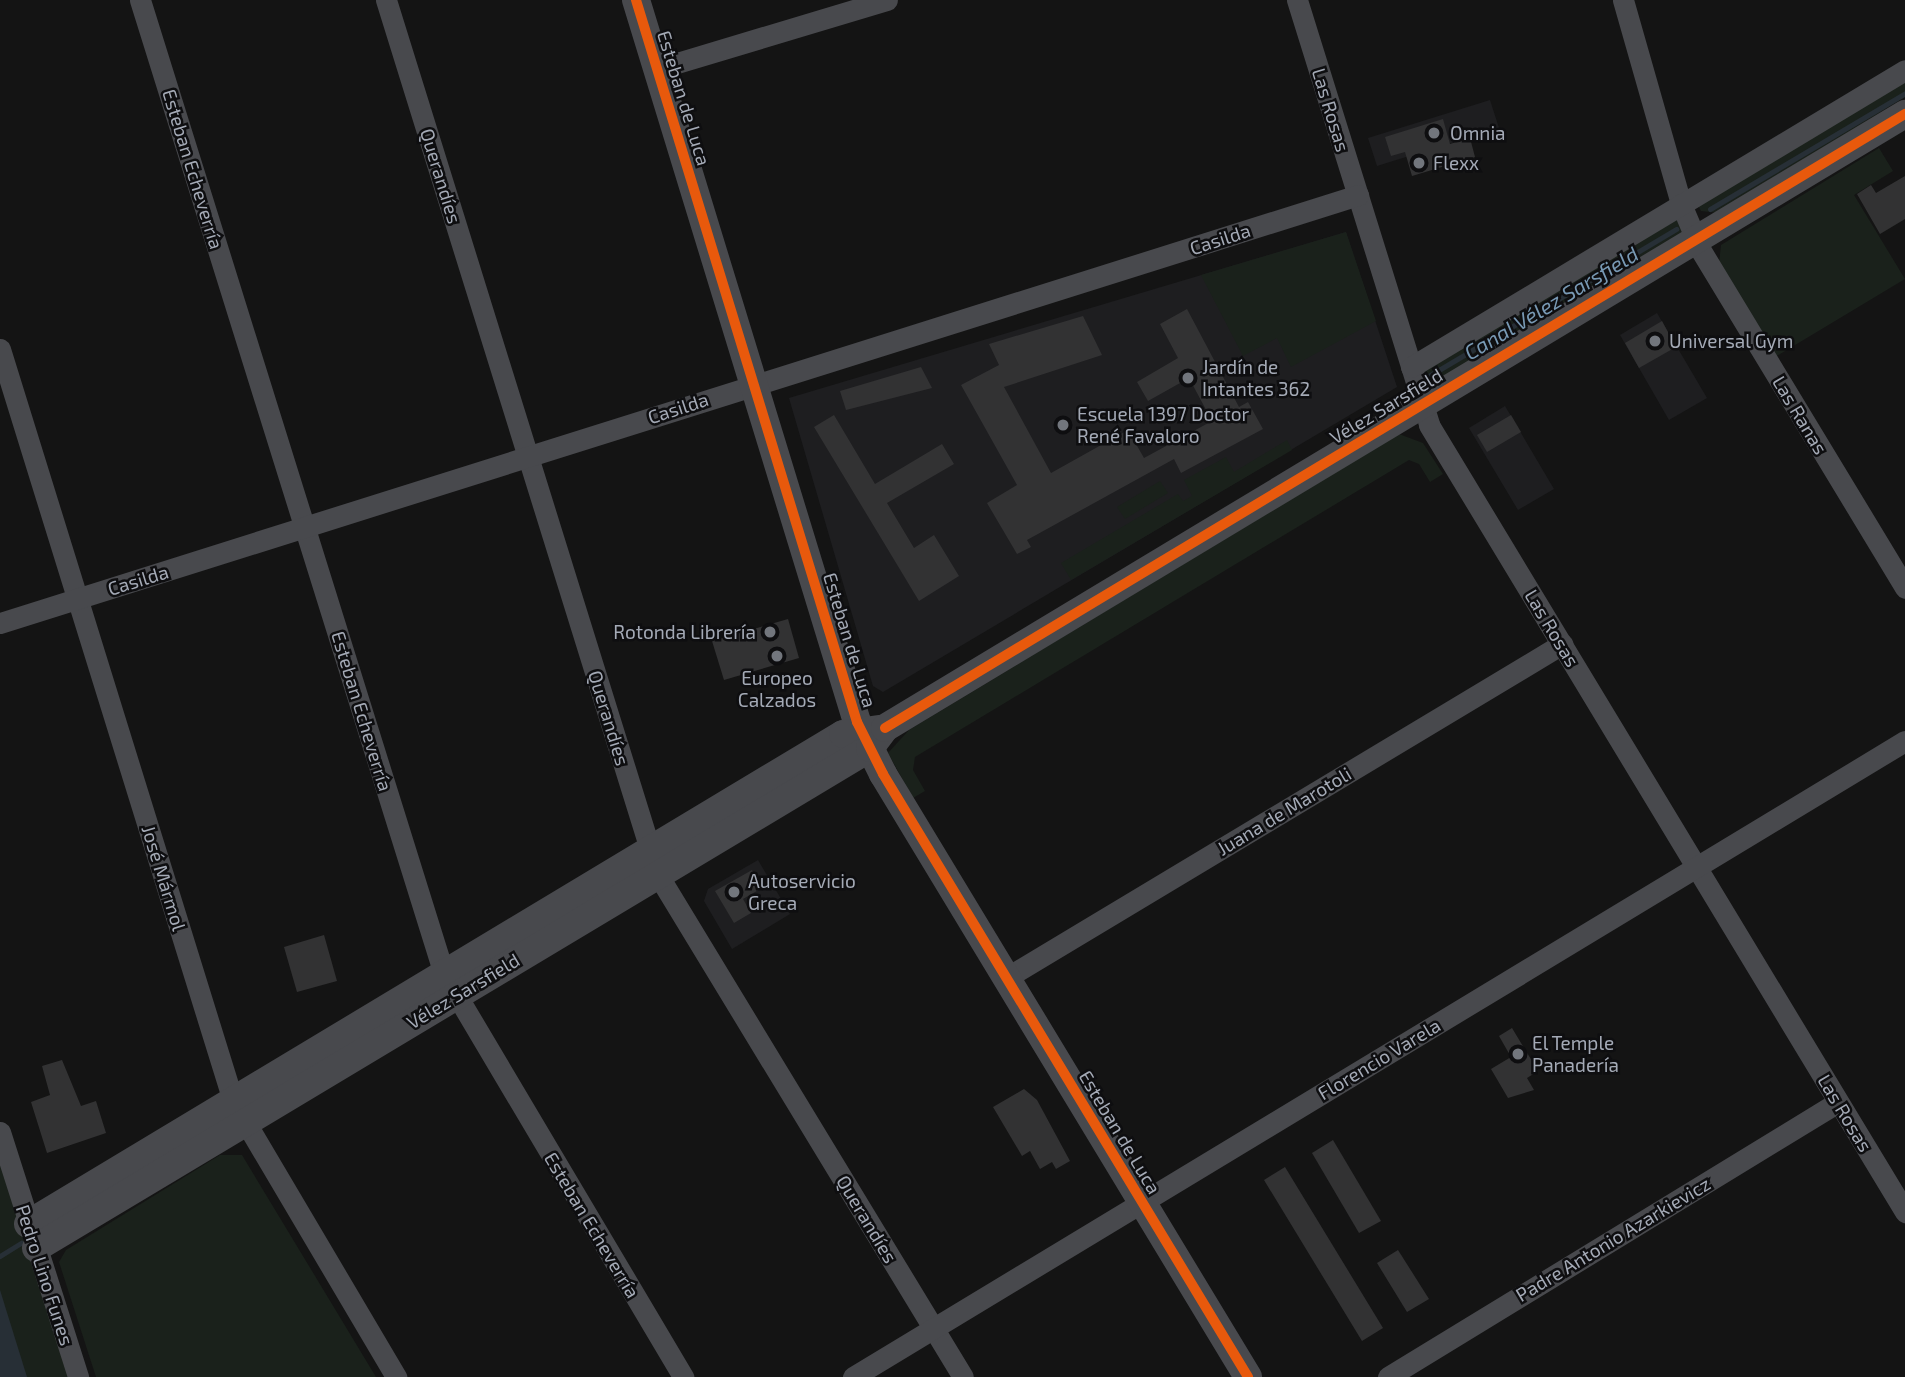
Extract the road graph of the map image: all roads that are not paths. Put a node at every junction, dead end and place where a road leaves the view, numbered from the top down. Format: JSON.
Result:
{"nodes":[{"id":1,"x":140,"y":0,"type":"edge"},
{"id":2,"x":386,"y":0,"type":"edge"},
{"id":3,"x":636,"y":0,"type":"edge"},
{"id":4,"x":887,"y":0,"type":"edge"},
{"id":5,"x":1297,"y":0,"type":"edge"},
{"id":6,"x":1623,"y":0,"type":"edge"},
{"id":7,"x":657,"y":69,"type":"junction"},
{"id":8,"x":1905,"y":70,"type":"edge"},
{"id":9,"x":1905,"y":114,"type":"edge"},
{"id":10,"x":1357,"y":195,"type":"junction"},
{"id":11,"x":1681,"y":204,"type":"junction"},
{"id":12,"x":1696,"y":240,"type":"junction"},
{"id":13,"x":0,"y":349,"type":"edge"},
{"id":14,"x":1411,"y":367,"type":"junction"},
{"id":15,"x":754,"y":384,"type":"junction"},
{"id":16,"x":1422,"y":405,"type":"junction"},
{"id":17,"x":528,"y":457,"type":"junction"},
{"id":18,"x":305,"y":527,"type":"junction"},
{"id":19,"x":1905,"y":588,"type":"edge"},
{"id":20,"x":78,"y":599,"type":"junction"},
{"id":21,"x":0,"y":623,"type":"edge"},
{"id":22,"x":1562,"y":644,"type":"junction"},
{"id":23,"x":872,"y":736,"type":"junction"},
{"id":24,"x":1905,"y":741,"type":"edge"},
{"id":25,"x":654,"y":862,"type":"junction"},
{"id":26,"x":1698,"y":866,"type":"junction"},
{"id":27,"x":1006,"y":978,"type":"junction"},
{"id":28,"x":449,"y":985,"type":"junction"},
{"id":29,"x":1838,"y":1102,"type":"junction"},
{"id":30,"x":239,"y":1112,"type":"junction"},
{"id":31,"x":0,"y":1132,"type":"edge"},
{"id":32,"x":1142,"y":1202,"type":"junction"},
{"id":33,"x":1905,"y":1212,"type":"edge"},
{"id":34,"x":32,"y":1236,"type":"junction"},
{"id":35,"x":934,"y":1328,"type":"junction"},
{"id":36,"x":78,"y":1377,"type":"edge"},
{"id":37,"x":397,"y":1377,"type":"edge"},
{"id":38,"x":683,"y":1377,"type":"edge"},
{"id":39,"x":853,"y":1377,"type":"edge"},
{"id":40,"x":963,"y":1377,"type":"edge"},
{"id":41,"x":1248,"y":1377,"type":"edge"},
{"id":42,"x":1388,"y":1377,"type":"edge"}],
"edges":[{"from":1,"to":18,"type":"street","name":"Esteban Echeverría"},
{"from":2,"to":17,"type":"street","name":"Querandíes"},
{"from":3,"to":7,"type":"street","name":"Esteban de Luca"},
{"from":4,"to":7,"type":"street"},
{"from":5,"to":10,"type":"street","name":"Las Rosas"},
{"from":6,"to":11,"type":"street","name":"Las Ranas"},
{"from":7,"to":15,"type":"street","name":"Esteban de Luca"},
{"from":8,"to":11,"type":"street","name":"Vélez Sarsfield"},
{"from":9,"to":12,"type":"street","name":"Vélez Sarsfield"},
{"from":10,"to":14,"type":"street","name":"Las Rosas"},
{"from":10,"to":15,"type":"street","name":"Casilda"},
{"from":11,"to":12,"type":"street","name":"Las Ranas"},
{"from":11,"to":14,"type":"street","name":"Vélez Sarsfield"},
{"from":12,"to":16,"type":"street","name":"Vélez Sarsfield"},
{"from":12,"to":19,"type":"street","name":"Las Ranas"},
{"from":13,"to":20,"type":"street","name":"José Mármol"},
{"from":14,"to":16,"type":"street","name":"Las Rosas"},
{"from":15,"to":17,"type":"street","name":"Casilda"},
{"from":15,"to":23,"type":"street","name":"Esteban de Luca"},
{"from":16,"to":22,"type":"street","name":"Las Rosas"},
{"from":16,"to":23,"type":"street","name":"Vélez Sarsfield"},
{"from":17,"to":18,"type":"street","name":"Casilda"},
{"from":17,"to":25,"type":"street","name":"Querandíes"},
{"from":18,"to":20,"type":"street","name":"Casilda"},
{"from":18,"to":28,"type":"street","name":"Esteban Echeverría"},
{"from":20,"to":21,"type":"street","name":"Casilda"},
{"from":20,"to":30,"type":"street","name":"José Mármol"},
{"from":22,"to":26,"type":"street","name":"Las Rosas"},
{"from":22,"to":27,"type":"street","name":"Juana de Marotoli"},
{"from":23,"to":25,"type":"street","name":"Vélez Sarsfield"},
{"from":23,"to":27,"type":"street","name":"Esteban de Luca"},
{"from":24,"to":26,"type":"street","name":"Florencio Varela"},
{"from":25,"to":28,"type":"street","name":"Vélez Sarsfield"},
{"from":25,"to":35,"type":"street","name":"Querandíes"},
{"from":26,"to":29,"type":"street","name":"Las Rosas"},
{"from":26,"to":32,"type":"street","name":"Florencio Varela"},
{"from":27,"to":32,"type":"street","name":"Esteban de Luca"},
{"from":28,"to":30,"type":"street","name":"Vélez Sarsfield"},
{"from":28,"to":38,"type":"street","name":"Esteban Echeverría"},
{"from":29,"to":33,"type":"street","name":"Las Rosas"},
{"from":29,"to":42,"type":"street","name":"Padre Antonio Azarkievicz"},
{"from":30,"to":34,"type":"street","name":"Vélez Sarsfield"},
{"from":30,"to":37,"type":"street","name":"José Mármol"},
{"from":31,"to":34,"type":"street","name":"Pedro Lino Funes"},
{"from":32,"to":35,"type":"street","name":"Florencio Varela"},
{"from":32,"to":41,"type":"street","name":"Esteban de Luca"},
{"from":34,"to":36,"type":"street","name":"Pedro Lino Funes"},
{"from":35,"to":39,"type":"street","name":"Florencio Varela"},
{"from":35,"to":40,"type":"street","name":"Querandíes"}]}
